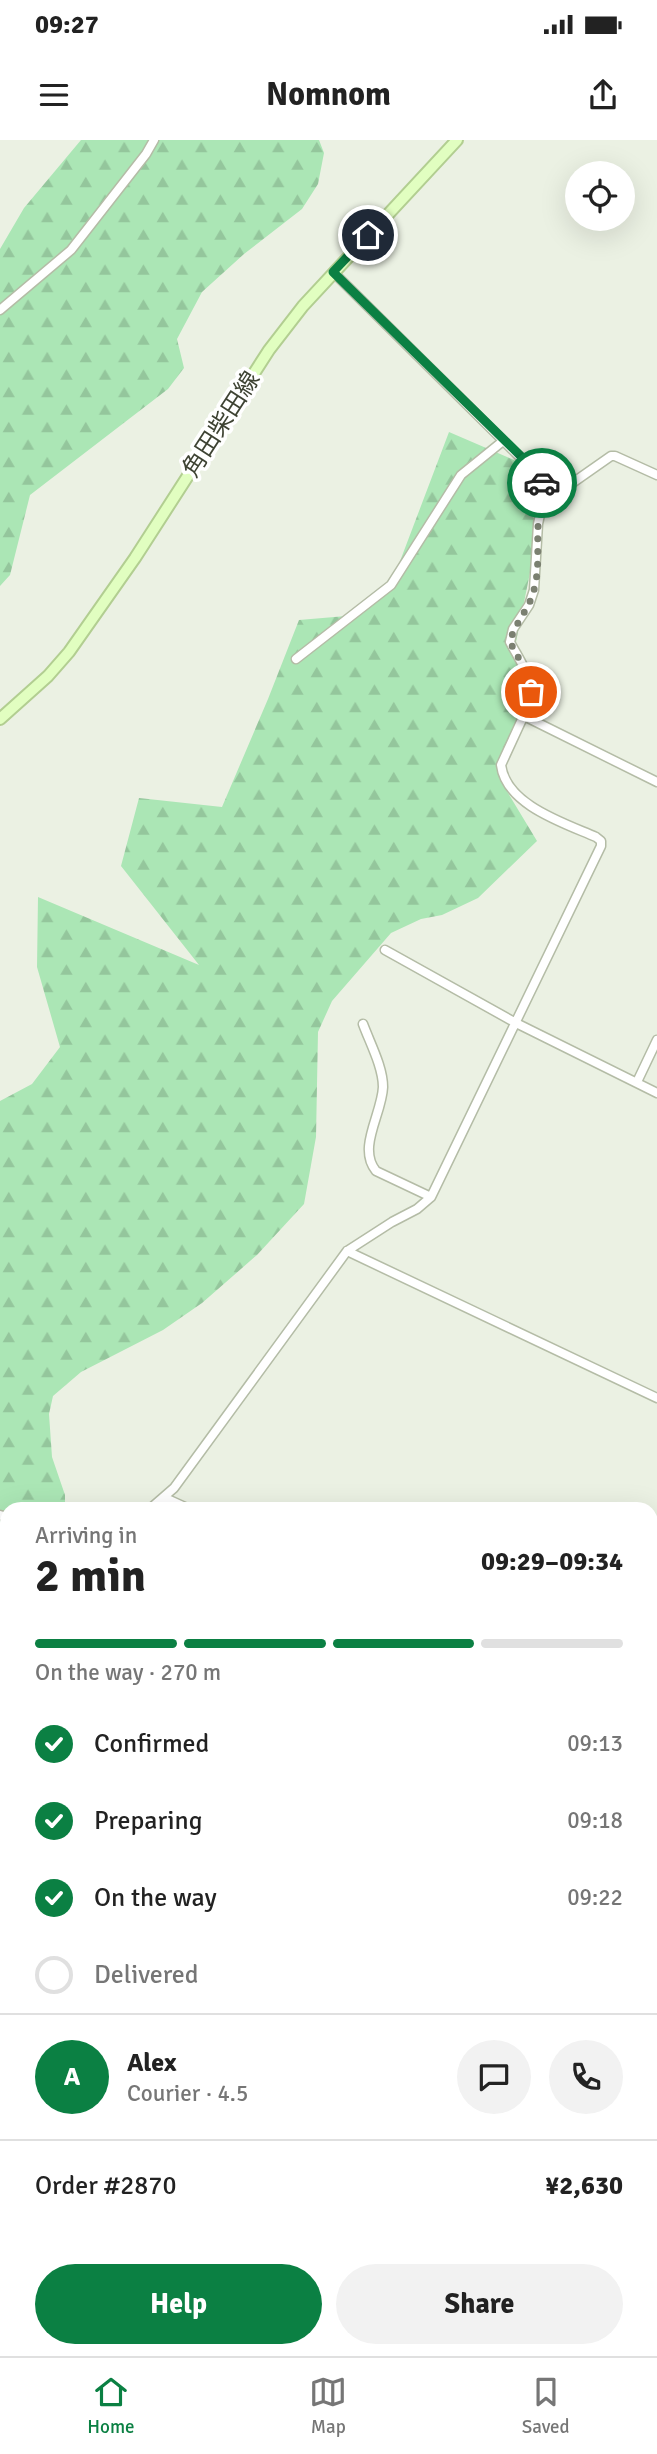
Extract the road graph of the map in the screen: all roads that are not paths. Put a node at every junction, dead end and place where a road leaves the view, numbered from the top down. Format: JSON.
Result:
{"nodes":[{"id":1,"x":154,"y":140,"type":"edge"},
{"id":2,"x":457,"y":140,"type":"edge"},
{"id":3,"x":333,"y":272,"type":"junction"},
{"id":4,"x":0,"y":310,"type":"edge"},
{"id":5,"x":503,"y":441,"type":"junction"},
{"id":6,"x":657,"y":475,"type":"edge"},
{"id":7,"x":541,"y":505,"type":"junction"},
{"id":8,"x":296,"y":659,"type":"dead end"},
{"id":9,"x":524,"y":716,"type":"junction"},
{"id":10,"x":0,"y":719,"type":"edge"},
{"id":11,"x":657,"y":782,"type":"edge"},
{"id":12,"x":385,"y":950,"type":"dead end"},
{"id":13,"x":516,"y":1023,"type":"junction"},
{"id":14,"x":363,"y":1024,"type":"dead end"},
{"id":15,"x":657,"y":1040,"type":"edge"},
{"id":16,"x":637,"y":1082,"type":"junction"},
{"id":17,"x":657,"y":1093,"type":"edge"},
{"id":18,"x":432,"y":1197,"type":"junction"},
{"id":19,"x":347,"y":1251,"type":"junction"},
{"id":20,"x":657,"y":1398,"type":"edge"},
{"id":21,"x":165,"y":1498,"type":"junction"},
{"id":22,"x":159,"y":1502,"type":"edge"},
{"id":23,"x":166,"y":1502,"type":"edge"},
{"id":24,"x":174,"y":1502,"type":"edge"}],
"edges":[{"from":1,"to":4,"type":"street"},
{"from":2,"to":3,"type":"main road","name":"角田柴田線"},
{"from":3,"to":5,"type":"street"},
{"from":3,"to":10,"type":"main road","name":"角田柴田線"},
{"from":5,"to":7,"type":"street"},
{"from":5,"to":8,"type":"street"},
{"from":6,"to":7,"type":"street"},
{"from":7,"to":9,"type":"street"},
{"from":9,"to":11,"type":"street"},
{"from":9,"to":13,"type":"street"},
{"from":12,"to":13,"type":"street"},
{"from":13,"to":16,"type":"street"},
{"from":13,"to":18,"type":"street"},
{"from":14,"to":18,"type":"street"},
{"from":15,"to":16,"type":"street"},
{"from":16,"to":17,"type":"street"},
{"from":18,"to":19,"type":"street"},
{"from":19,"to":20,"type":"street"},
{"from":19,"to":21,"type":"street"},
{"from":21,"to":22,"type":"street"},
{"from":21,"to":23,"type":"street"},
{"from":21,"to":24,"type":"street"}]}
